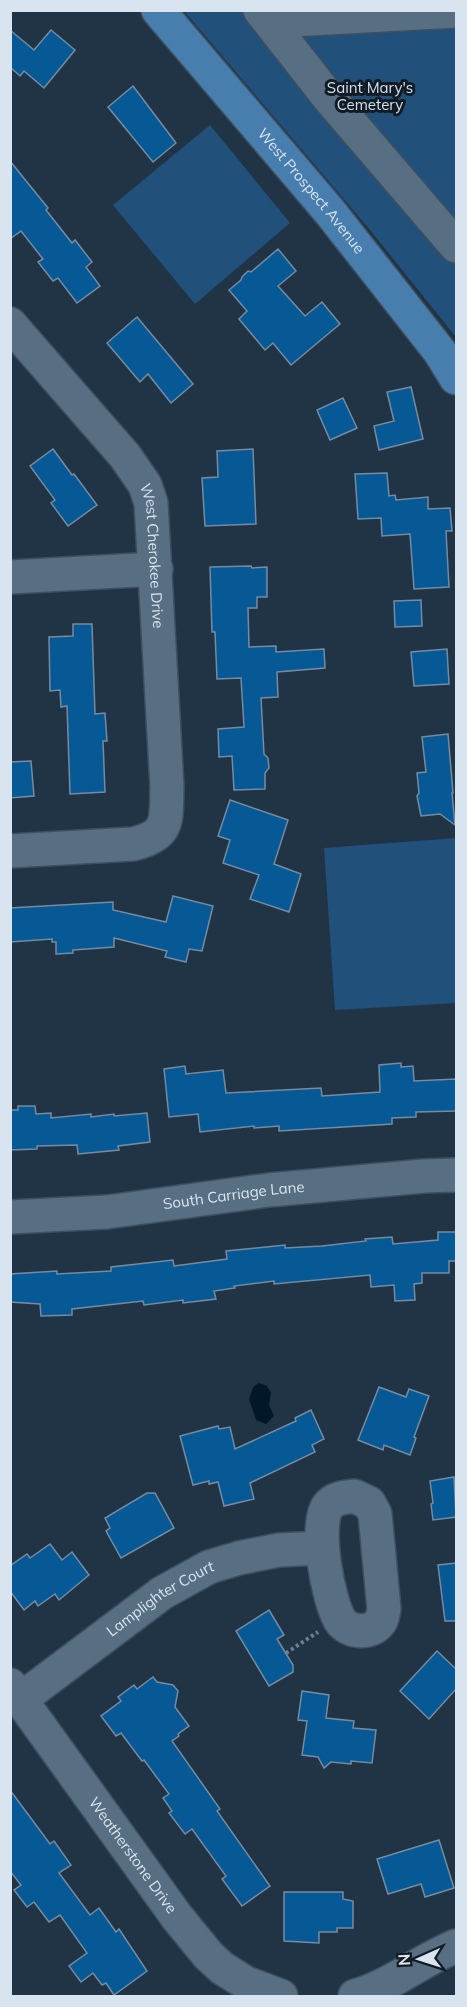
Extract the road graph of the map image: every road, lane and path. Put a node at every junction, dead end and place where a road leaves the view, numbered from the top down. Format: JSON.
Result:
{"nodes":[{"id":1,"x":158,"y":10,"type":"edge"},
{"id":2,"x":456,"y":11,"type":"edge"},
{"id":3,"x":266,"y":18,"type":"edge"},
{"id":4,"x":456,"y":246,"type":"edge"},
{"id":5,"x":10,"y":324,"type":"edge"},
{"id":6,"x":456,"y":378,"type":"edge"},
{"id":7,"x":156,"y":569,"type":"junction"},
{"id":8,"x":10,"y":577,"type":"edge"},
{"id":9,"x":10,"y":851,"type":"edge"},
{"id":10,"x":456,"y":1175,"type":"edge"},
{"id":11,"x":10,"y":1217,"type":"edge"},
{"id":12,"x":322,"y":1548,"type":"junction"},
{"id":13,"x":340,"y":1620,"type":"junction"},
{"id":14,"x":286,"y":1653,"type":"dead end"},
{"id":15,"x":16,"y":1692,"type":"edge"},
{"id":16,"x":456,"y":1946,"type":"edge"},
{"id":17,"x":280,"y":1996,"type":"edge"},
{"id":18,"x":355,"y":1996,"type":"edge"}],
"edges":[{"from":1,"to":6,"type":"main road","name":"West Prospect Avenue"},
{"from":2,"to":3,"type":"street"},
{"from":3,"to":4,"type":"street"},
{"from":5,"to":7,"type":"street","name":"West Cherokee Drive"},
{"from":7,"to":8,"type":"street"},
{"from":7,"to":9,"type":"street","name":"West Cherokee Drive"},
{"from":10,"to":11,"type":"street","name":"South Carriage Lane"},
{"from":12,"to":13,"type":"street"},
{"from":12,"to":13,"type":"street"},
{"from":12,"to":15,"type":"street","name":"Lamplighter Court"},
{"from":13,"to":14,"type":"path"},
{"from":15,"to":17,"type":"street","name":"Weatherstone Drive"},
{"from":16,"to":18,"type":"street"}]}
